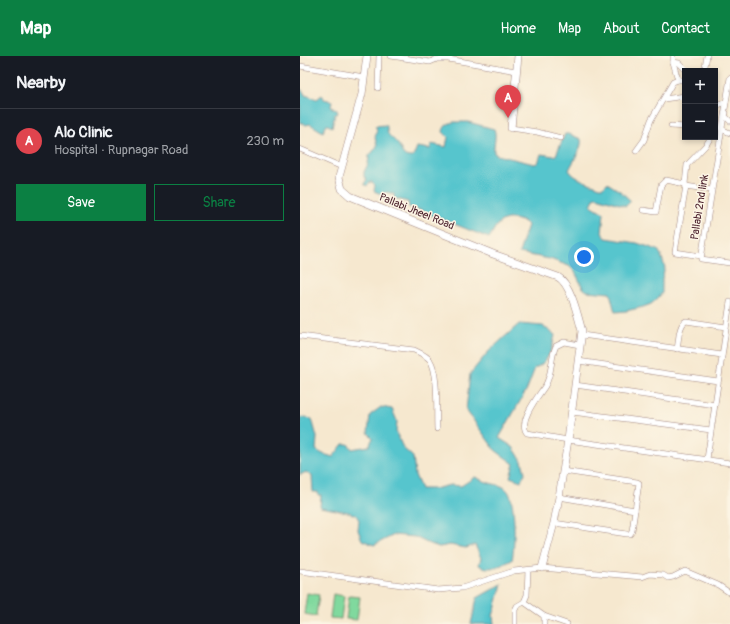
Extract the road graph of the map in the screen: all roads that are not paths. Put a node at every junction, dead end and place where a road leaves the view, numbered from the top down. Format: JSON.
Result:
{"nodes":[{"id":1,"x":367,"y":56,"type":"edge"},
{"id":2,"x":379,"y":56,"type":"edge"},
{"id":3,"x":391,"y":56,"type":"edge"},
{"id":4,"x":518,"y":56,"type":"edge"},
{"id":5,"x":673,"y":56,"type":"edge"},
{"id":6,"x":707,"y":56,"type":"edge"},
{"id":7,"x":435,"y":58,"type":"edge"},
{"id":8,"x":673,"y":62,"type":"junction"},
{"id":9,"x":300,"y":66,"type":"edge"},
{"id":10,"x":684,"y":68,"type":"edge"},
{"id":11,"x":705,"y":68,"type":"edge"},
{"id":12,"x":516,"y":71,"type":"junction"},
{"id":13,"x":364,"y":77,"type":"junction"},
{"id":14,"x":730,"y":78,"type":"edge"},
{"id":15,"x":678,"y":80,"type":"junction"},
{"id":16,"x":682,"y":80,"type":"edge"},
{"id":17,"x":378,"y":88,"type":"dead end"},
{"id":18,"x":682,"y":96,"type":"edge"},
{"id":19,"x":664,"y":99,"type":"junction"},
{"id":20,"x":725,"y":105,"type":"junction"},
{"id":21,"x":718,"y":106,"type":"edge"},
{"id":22,"x":730,"y":121,"type":"edge"},
{"id":23,"x":671,"y":126,"type":"dead end"},
{"id":24,"x":682,"y":127,"type":"edge"},
{"id":25,"x":511,"y":128,"type":"joint"},
{"id":26,"x":720,"y":131,"type":"edge"},
{"id":27,"x":730,"y":133,"type":"edge"},
{"id":28,"x":561,"y":138,"type":"dead end"},
{"id":29,"x":709,"y":140,"type":"edge"},
{"id":30,"x":300,"y":149,"type":"edge"},
{"id":31,"x":636,"y":151,"type":"dead end"},
{"id":32,"x":342,"y":167,"type":"junction"},
{"id":33,"x":685,"y":185,"type":"junction"},
{"id":34,"x":712,"y":190,"type":"junction"},
{"id":35,"x":643,"y":210,"type":"dead end"},
{"id":36,"x":701,"y":256,"type":"junction"},
{"id":37,"x":730,"y":263,"type":"edge"},
{"id":38,"x":730,"y":302,"type":"edge"},
{"id":39,"x":727,"y":329,"type":"edge"},
{"id":40,"x":582,"y":333,"type":"junction"},
{"id":41,"x":300,"y":336,"type":"edge"},
{"id":42,"x":580,"y":345,"type":"junction"},
{"id":43,"x":677,"y":349,"type":"junction"},
{"id":44,"x":722,"y":355,"type":"junction"},
{"id":45,"x":578,"y":361,"type":"junction"},
{"id":46,"x":718,"y":381,"type":"junction"},
{"id":47,"x":575,"y":385,"type":"junction"},
{"id":48,"x":715,"y":405,"type":"junction"},
{"id":49,"x":572,"y":412,"type":"junction"},
{"id":50,"x":437,"y":429,"type":"dead end"},
{"id":51,"x":711,"y":430,"type":"junction"},
{"id":52,"x":568,"y":440,"type":"junction"},
{"id":53,"x":707,"y":459,"type":"junction"},
{"id":54,"x":730,"y":462,"type":"edge"},
{"id":55,"x":563,"y":471,"type":"junction"},
{"id":56,"x":559,"y":497,"type":"junction"},
{"id":57,"x":635,"y":510,"type":"junction"},
{"id":58,"x":554,"y":523,"type":"junction"},
{"id":59,"x":542,"y":568,"type":"junction"},
{"id":60,"x":528,"y":570,"type":"junction"},
{"id":61,"x":300,"y":571,"type":"edge"},
{"id":62,"x":730,"y":593,"type":"edge"},
{"id":63,"x":524,"y":602,"type":"junction"},
{"id":64,"x":544,"y":616,"type":"junction"},
{"id":65,"x":515,"y":624,"type":"edge"},
{"id":66,"x":544,"y":624,"type":"edge"},
{"id":67,"x":567,"y":624,"type":"edge"}],
"edges":[{"from":1,"to":13,"type":"street","name":"Pallabi Jheel Road"},
{"from":2,"to":17,"type":"street"},
{"from":3,"to":7,"type":"street"},
{"from":4,"to":12,"type":"street"},
{"from":5,"to":8,"type":"street"},
{"from":6,"to":11,"type":"street"},
{"from":7,"to":12,"type":"street"},
{"from":8,"to":10,"type":"street"},
{"from":8,"to":15,"type":"street"},
{"from":9,"to":13,"type":"street"},
{"from":12,"to":25,"type":"street"},
{"from":13,"to":32,"type":"street","name":"Pallabi Jheel Road"},
{"from":14,"to":20,"type":"street","name":"Pallabi 2nd link"},
{"from":15,"to":16,"type":"street"},
{"from":15,"to":19,"type":"street"},
{"from":18,"to":19,"type":"street"},
{"from":19,"to":31,"type":"street"},
{"from":20,"to":21,"type":"street"},
{"from":20,"to":22,"type":"street"},
{"from":20,"to":26,"type":"street","name":"Pallabi 2nd link"},
{"from":23,"to":24,"type":"street"},
{"from":25,"to":28,"type":"street"},
{"from":26,"to":27,"type":"street"},
{"from":26,"to":34,"type":"street","name":"Pallabi 2nd link"},
{"from":29,"to":33,"type":"street"},
{"from":30,"to":32,"type":"street"},
{"from":32,"to":40,"type":"street","name":"Pallabi Jheel Road"},
{"from":33,"to":34,"type":"street"},
{"from":33,"to":35,"type":"street"},
{"from":33,"to":36,"type":"street"},
{"from":34,"to":36,"type":"street","name":"Pallabi 2nd link"},
{"from":36,"to":37,"type":"street","name":"Pallabi 2nd link"},
{"from":38,"to":39,"type":"street"},
{"from":39,"to":43,"type":"street"},
{"from":39,"to":44,"type":"street"},
{"from":40,"to":42,"type":"street"},
{"from":40,"to":43,"type":"street"},
{"from":41,"to":50,"type":"street"},
{"from":42,"to":45,"type":"street"},
{"from":42,"to":52,"type":"street"},
{"from":43,"to":44,"type":"street"},
{"from":44,"to":46,"type":"street"},
{"from":45,"to":46,"type":"street"},
{"from":45,"to":47,"type":"street"},
{"from":46,"to":48,"type":"street"},
{"from":47,"to":48,"type":"street"},
{"from":47,"to":49,"type":"street"},
{"from":48,"to":51,"type":"street"},
{"from":49,"to":51,"type":"street"},
{"from":49,"to":52,"type":"street"},
{"from":51,"to":53,"type":"street"},
{"from":52,"to":53,"type":"street"},
{"from":52,"to":55,"type":"street"},
{"from":53,"to":54,"type":"street"},
{"from":55,"to":56,"type":"street"},
{"from":55,"to":57,"type":"street"},
{"from":56,"to":57,"type":"street"},
{"from":56,"to":58,"type":"street"},
{"from":57,"to":58,"type":"street"},
{"from":58,"to":59,"type":"street"},
{"from":59,"to":60,"type":"street"},
{"from":59,"to":62,"type":"street"},
{"from":60,"to":61,"type":"street"},
{"from":60,"to":63,"type":"street"},
{"from":63,"to":64,"type":"street"},
{"from":63,"to":65,"type":"street"},
{"from":64,"to":66,"type":"street"},
{"from":64,"to":67,"type":"street"}]}
